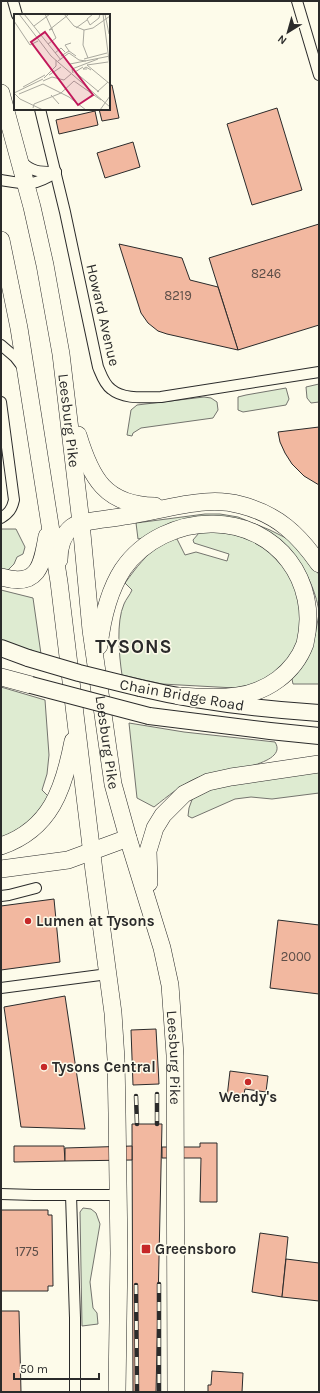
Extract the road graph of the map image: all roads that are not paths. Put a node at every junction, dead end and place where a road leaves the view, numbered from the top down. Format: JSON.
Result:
{"nodes":[{"id":1,"x":13,"y":1,"type":"edge"},
{"id":2,"x":297,"y":1,"type":"edge"},
{"id":3,"x":17,"y":14,"type":"edge"},
{"id":4,"x":319,"y":75,"type":"edge"},
{"id":5,"x":1,"y":93,"type":"edge"},
{"id":6,"x":40,"y":110,"type":"edge"},
{"id":7,"x":18,"y":158,"type":"junction"},
{"id":8,"x":56,"y":172,"type":"junction"},
{"id":9,"x":1,"y":180,"type":"edge"},
{"id":10,"x":26,"y":184,"type":"junction"},
{"id":11,"x":1,"y":240,"type":"edge"},
{"id":12,"x":1,"y":345,"type":"edge"},
{"id":13,"x":25,"y":371,"type":"junction"},
{"id":14,"x":319,"y":372,"type":"edge"},
{"id":15,"x":67,"y":401,"type":"junction"},
{"id":16,"x":1,"y":402,"type":"edge"},
{"id":17,"x":175,"y":506,"type":"junction"},
{"id":18,"x":1,"y":518,"type":"edge"},
{"id":19,"x":49,"y":520,"type":"junction"},
{"id":20,"x":81,"y":523,"type":"junction"},
{"id":21,"x":319,"y":564,"type":"edge"},
{"id":22,"x":1,"y":577,"type":"edge"},
{"id":23,"x":59,"y":582,"type":"junction"},
{"id":24,"x":1,"y":648,"type":"edge"},
{"id":25,"x":96,"y":668,"type":"junction"},
{"id":26,"x":1,"y":673,"type":"edge"},
{"id":27,"x":1,"y":677,"type":"edge"},
{"id":28,"x":31,"y":685,"type":"junction"},
{"id":29,"x":179,"y":696,"type":"junction"},
{"id":30,"x":319,"y":713,"type":"edge"},
{"id":31,"x":75,"y":720,"type":"junction"},
{"id":32,"x":319,"y":736,"type":"edge"},
{"id":33,"x":319,"y":764,"type":"edge"},
{"id":34,"x":128,"y":838,"type":"junction"},
{"id":35,"x":1,"y":846,"type":"edge"},
{"id":36,"x":91,"y":852,"type":"junction"},
{"id":37,"x":1,"y":869,"type":"edge"},
{"id":38,"x":36,"y":888,"type":"dead end"},
{"id":39,"x":1,"y":896,"type":"edge"},
{"id":40,"x":152,"y":911,"type":"junction"},
{"id":41,"x":108,"y":974,"type":"junction"},
{"id":42,"x":1,"y":988,"type":"edge"},
{"id":43,"x":1,"y":1194,"type":"edge"},
{"id":44,"x":71,"y":1195,"type":"junction"},
{"id":45,"x":118,"y":1195,"type":"junction"},
{"id":46,"x":75,"y":1392,"type":"edge"},
{"id":47,"x":117,"y":1392,"type":"edge"},
{"id":48,"x":176,"y":1392,"type":"edge"}],
"edges":[{"from":1,"to":3,"type":"street"},
{"from":2,"to":4,"type":"street"},
{"from":5,"to":7,"type":"highway","name":"Leesburg Pike"},
{"from":6,"to":8,"type":"street","name":"Howard Avenue"},
{"from":7,"to":8,"type":"street"},
{"from":7,"to":10,"type":"highway","name":"Leesburg Pike"},
{"from":8,"to":10,"type":"street"},
{"from":8,"to":14,"type":"street","name":"Howard Avenue"},
{"from":9,"to":10,"type":"street"},
{"from":10,"to":15,"type":"highway","name":"Leesburg Pike"},
{"from":11,"to":13,"type":"highway","name":"Leesburg Pike"},
{"from":12,"to":13,"type":"street"},
{"from":13,"to":19,"type":"highway","name":"Leesburg Pike"},
{"from":15,"to":17,"type":"highway"},
{"from":15,"to":20,"type":"highway","name":"Leesburg Pike"},
{"from":16,"to":18,"type":"street"},
{"from":17,"to":20,"type":"highway"},
{"from":17,"to":21,"type":"highway"},
{"from":19,"to":22,"type":"highway"},
{"from":19,"to":23,"type":"highway","name":"Leesburg Pike"},
{"from":20,"to":23,"type":"highway"},
{"from":20,"to":25,"type":"highway","name":"Leesburg Pike"},
{"from":23,"to":31,"type":"highway","name":"Leesburg Pike"},
{"from":24,"to":29,"type":"main road","name":"Chain Bridge Road","bridge":true},
{"from":25,"to":29,"type":"highway"},
{"from":25,"to":34,"type":"highway","name":"Leesburg Pike"},
{"from":26,"to":28,"type":"main road","name":"Chain Bridge Road"},
{"from":27,"to":28,"type":"highway"},
{"from":28,"to":32,"type":"main road","name":"Chain Bridge Road","bridge":true},
{"from":29,"to":30,"type":"main road","name":"Chain Bridge Road"},
{"from":31,"to":35,"type":"highway"},
{"from":31,"to":36,"type":"highway","name":"Leesburg Pike"},
{"from":33,"to":40,"type":"highway"},
{"from":34,"to":36,"type":"highway"},
{"from":34,"to":40,"type":"highway","name":"Leesburg Pike"},
{"from":36,"to":37,"type":"highway"},
{"from":36,"to":41,"type":"highway","name":"Leesburg Pike"},
{"from":38,"to":39,"type":"street"},
{"from":40,"to":48,"type":"highway","name":"Leesburg Pike"},
{"from":41,"to":42,"type":"street"},
{"from":41,"to":45,"type":"highway","name":"Leesburg Pike"},
{"from":43,"to":44,"type":"street"},
{"from":44,"to":45,"type":"street"},
{"from":44,"to":46,"type":"street"},
{"from":45,"to":47,"type":"highway","name":"Leesburg Pike"}]}
